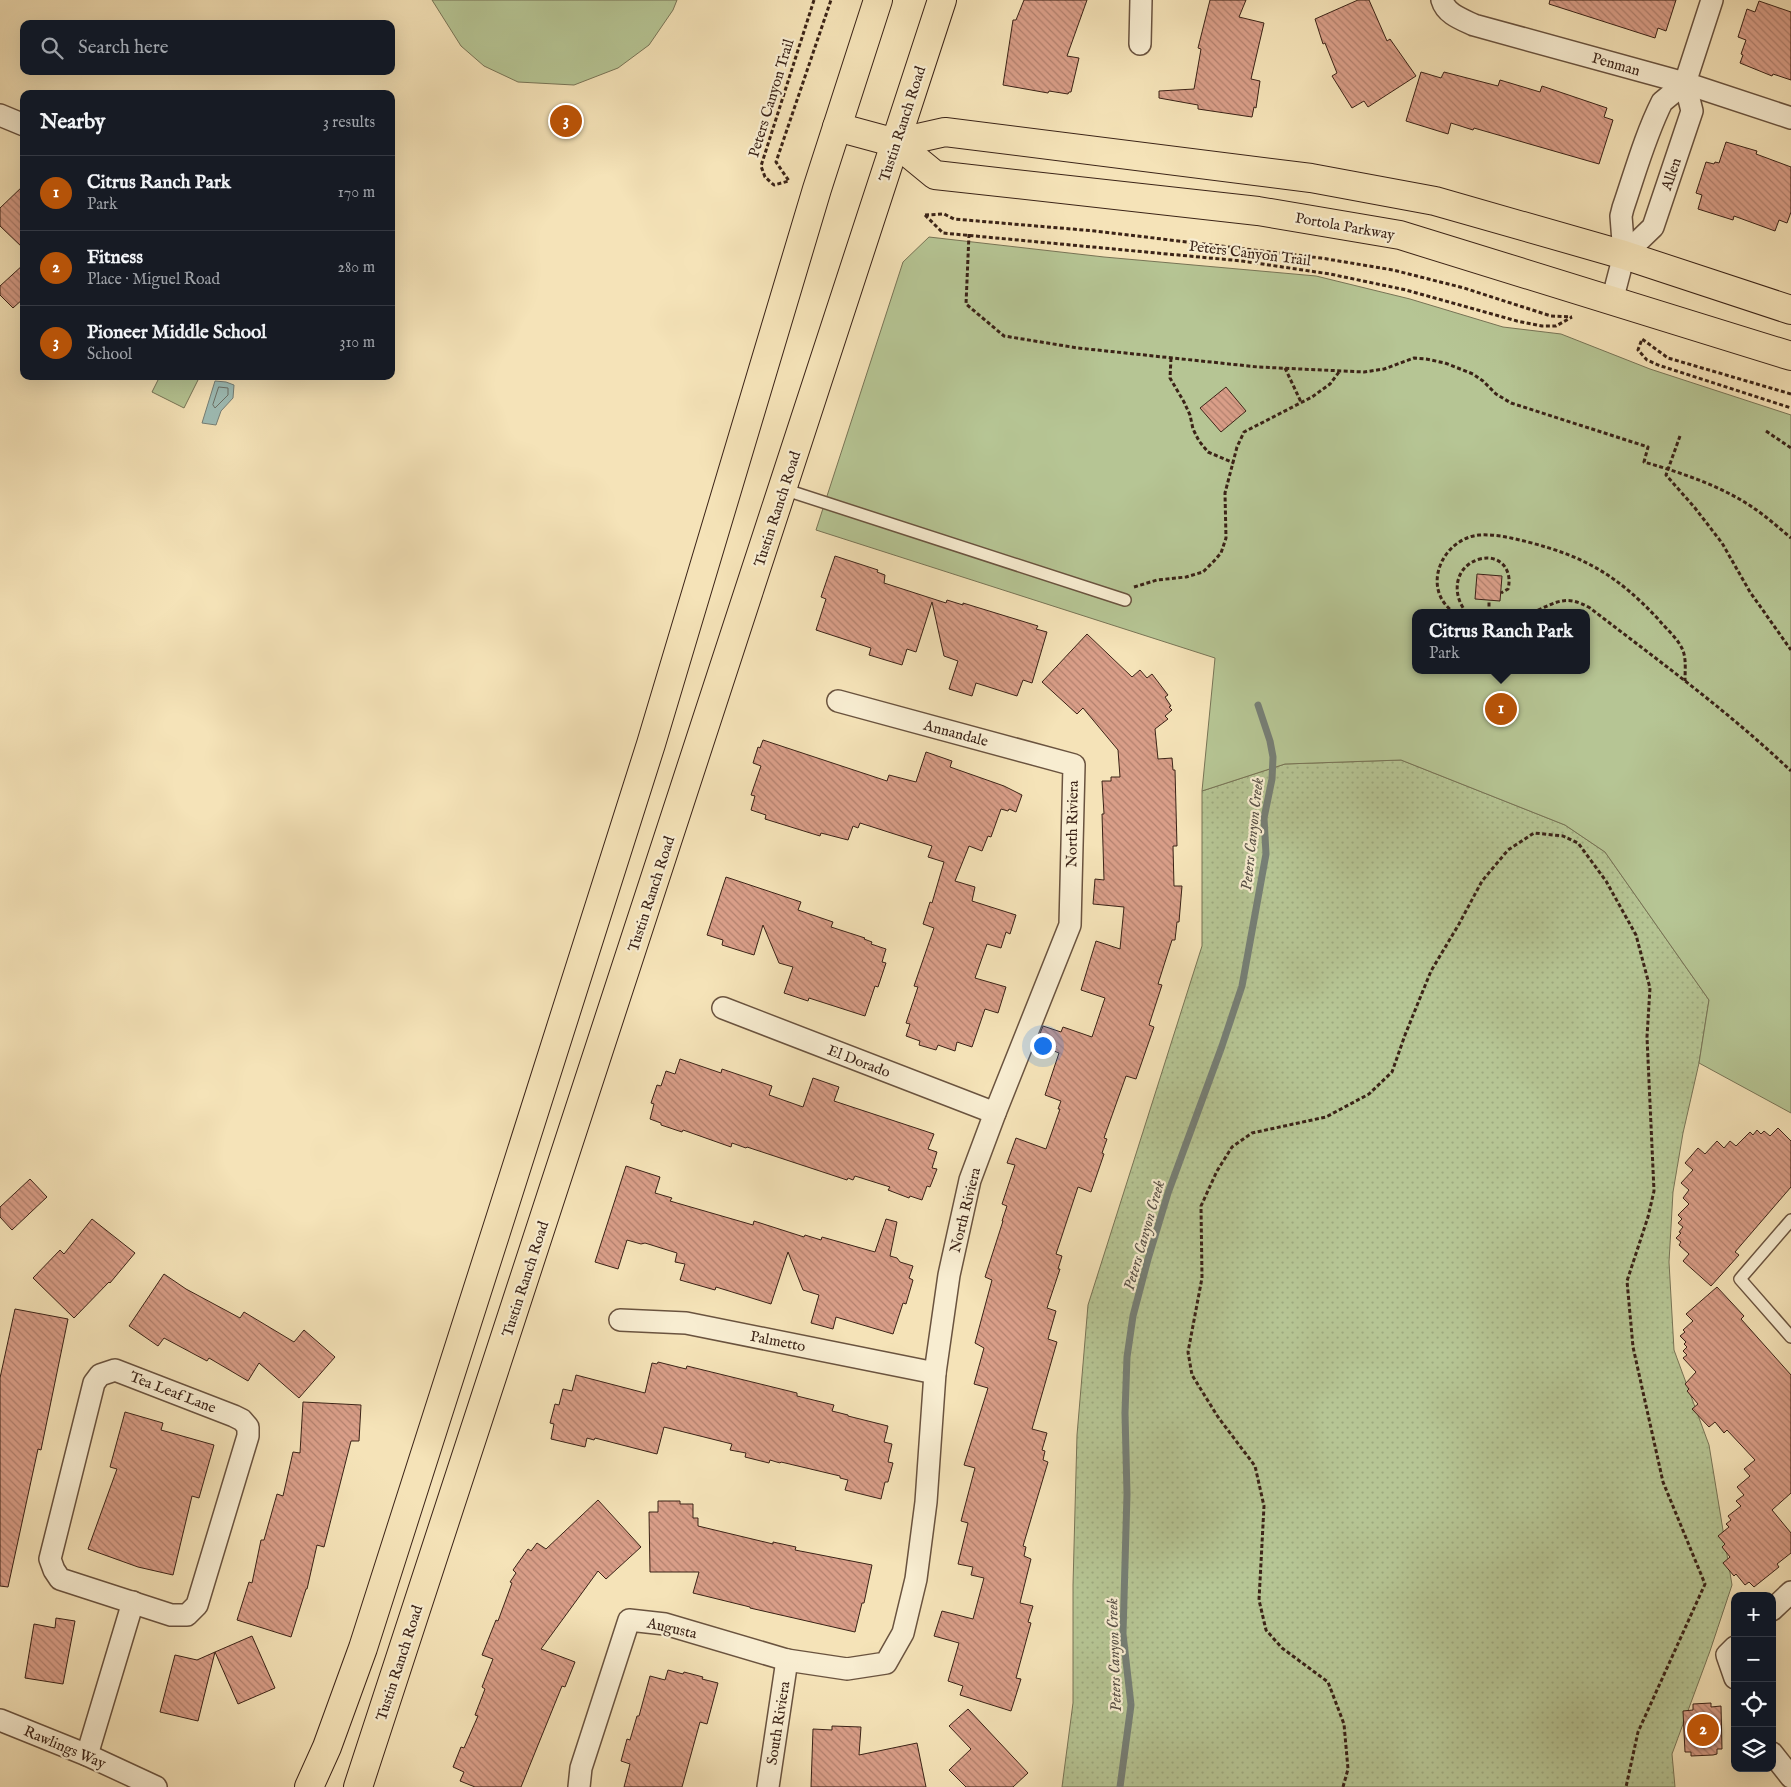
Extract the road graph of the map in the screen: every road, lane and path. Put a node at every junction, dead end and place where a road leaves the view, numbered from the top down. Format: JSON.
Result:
{"nodes":[{"id":1,"x":814,"y":0,"type":"edge"},
{"id":2,"x":831,"y":0,"type":"edge"},
{"id":3,"x":878,"y":0,"type":"edge"},
{"id":4,"x":942,"y":0,"type":"edge"},
{"id":5,"x":1141,"y":0,"type":"edge"},
{"id":6,"x":1712,"y":0,"type":"edge"},
{"id":7,"x":1443,"y":4,"type":"edge"},
{"id":8,"x":1140,"y":44,"type":"dead end"},
{"id":9,"x":1685,"y":83,"type":"junction"},
{"id":10,"x":0,"y":116,"type":"edge"},
{"id":11,"x":1791,"y":118,"type":"edge"},
{"id":12,"x":20,"y":124,"type":"edge"},
{"id":13,"x":837,"y":127,"type":"junction"},
{"id":14,"x":896,"y":143,"type":"junction"},
{"id":15,"x":969,"y":234,"type":"junction"},
{"id":16,"x":1624,"y":255,"type":"junction"},
{"id":17,"x":1612,"y":301,"type":"junction"},
{"id":18,"x":1791,"y":310,"type":"edge"},
{"id":19,"x":1791,"y":356,"type":"edge"},
{"id":20,"x":1171,"y":358,"type":"junction"},
{"id":21,"x":1285,"y":368,"type":"junction"},
{"id":22,"x":1340,"y":371,"type":"junction"},
{"id":23,"x":1791,"y":394,"type":"edge"},
{"id":24,"x":1301,"y":402,"type":"junction"},
{"id":25,"x":1791,"y":408,"type":"edge"},
{"id":26,"x":1766,"y":431,"type":"dead end"},
{"id":27,"x":1680,"y":436,"type":"dead end"},
{"id":28,"x":1791,"y":448,"type":"edge"},
{"id":29,"x":1234,"y":463,"type":"junction"},
{"id":30,"x":1668,"y":469,"type":"junction"},
{"id":31,"x":783,"y":489,"type":"junction"},
{"id":32,"x":1791,"y":538,"type":"edge"},
{"id":33,"x":1501,"y":593,"type":"dead end"},
{"id":34,"x":1125,"y":600,"type":"joint"},
{"id":35,"x":1489,"y":600,"type":"dead end"},
{"id":36,"x":1449,"y":609,"type":"edge"},
{"id":37,"x":1464,"y":609,"type":"edge"},
{"id":38,"x":1488,"y":609,"type":"edge"},
{"id":39,"x":1541,"y":609,"type":"edge"},
{"id":40,"x":1589,"y":609,"type":"edge"},
{"id":41,"x":1590,"y":610,"type":"edge"},
{"id":42,"x":1791,"y":650,"type":"edge"},
{"id":43,"x":1685,"y":680,"type":"junction"},
{"id":44,"x":838,"y":701,"type":"dead end"},
{"id":45,"x":1074,"y":765,"type":"joint"},
{"id":46,"x":1791,"y":771,"type":"edge"},
{"id":47,"x":723,"y":1008,"type":"dead end"},
{"id":48,"x":995,"y":1113,"type":"junction"},
{"id":49,"x":1791,"y":1220,"type":"edge"},
{"id":50,"x":620,"y":1320,"type":"dead end"},
{"id":51,"x":1791,"y":1337,"type":"edge"},
{"id":52,"x":935,"y":1373,"type":"junction"},
{"id":53,"x":1791,"y":1592,"type":"edge"},
{"id":54,"x":133,"y":1602,"type":"junction"},
{"id":55,"x":1776,"y":1606,"type":"edge"},
{"id":56,"x":1731,"y":1651,"type":"edge"},
{"id":57,"x":787,"y":1660,"type":"junction"},
{"id":58,"x":886,"y":1663,"type":"joint"},
{"id":59,"x":1731,"y":1666,"type":"edge"},
{"id":60,"x":0,"y":1720,"type":"edge"},
{"id":61,"x":87,"y":1755,"type":"junction"},
{"id":62,"x":1776,"y":1758,"type":"edge"},
{"id":63,"x":1791,"y":1777,"type":"edge"},
{"id":64,"x":156,"y":1787,"type":"edge"},
{"id":65,"x":308,"y":1787,"type":"edge"},
{"id":66,"x":358,"y":1787,"type":"edge"},
{"id":67,"x":579,"y":1787,"type":"edge"},
{"id":68,"x":768,"y":1787,"type":"edge"},
{"id":69,"x":1343,"y":1787,"type":"edge"},
{"id":70,"x":1626,"y":1787,"type":"edge"}],
"edges":[{"from":1,"to":2,"type":"path","name":"Peters Canyon Trail"},
{"from":3,"to":13,"type":"main road"},
{"from":4,"to":14,"type":"main road","name":"Tustin Ranch Road"},
{"from":5,"to":8,"type":"street"},
{"from":6,"to":9,"type":"street"},
{"from":7,"to":9,"type":"street","name":"Penman"},
{"from":9,"to":11,"type":"street","name":"Penman"},
{"from":9,"to":16,"type":"street"},
{"from":9,"to":16,"type":"street","name":"Allen"},
{"from":10,"to":12,"type":"street"},
{"from":13,"to":14,"type":"main road","name":"Portola Parkway"},
{"from":13,"to":65,"type":"main road"},
{"from":14,"to":16,"type":"main road","name":"Portola Parkway"},
{"from":14,"to":17,"type":"main road","name":"Portola Parkway"},
{"from":14,"to":31,"type":"main road","name":"Tustin Ranch Road"},
{"from":15,"to":15,"type":"path","name":"Peters Canyon Trail"},
{"from":15,"to":20,"type":"path"},
{"from":16,"to":17,"type":"street"},
{"from":16,"to":18,"type":"main road","name":"Portola Parkway"},
{"from":17,"to":19,"type":"main road","name":"Portola Parkway"},
{"from":20,"to":21,"type":"path"},
{"from":20,"to":29,"type":"path"},
{"from":21,"to":22,"type":"path"},
{"from":21,"to":24,"type":"path"},
{"from":22,"to":24,"type":"path"},
{"from":22,"to":30,"type":"path"},
{"from":23,"to":25,"type":"path"},
{"from":24,"to":29,"type":"path"},
{"from":26,"to":28,"type":"path"},
{"from":27,"to":30,"type":"path"},
{"from":29,"to":34,"type":"path"},
{"from":30,"to":32,"type":"path"},
{"from":30,"to":42,"type":"path"},
{"from":31,"to":34,"type":"lane"},
{"from":31,"to":66,"type":"main road","name":"Tustin Ranch Road"},
{"from":33,"to":37,"type":"path"},
{"from":35,"to":38,"type":"path"},
{"from":36,"to":43,"type":"path"},
{"from":39,"to":40,"type":"path"},
{"from":41,"to":43,"type":"path"},
{"from":43,"to":46,"type":"path"},
{"from":44,"to":45,"type":"street","name":"Annandale"},
{"from":45,"to":48,"type":"street","name":"North Riviera"},
{"from":47,"to":48,"type":"street","name":"El Dorado"},
{"from":48,"to":52,"type":"street","name":"North Riviera"},
{"from":49,"to":51,"type":"lane"},
{"from":50,"to":52,"type":"street","name":"Palmetto"},
{"from":52,"to":58,"type":"street","name":"North Riviera"},
{"from":53,"to":55,"type":"street"},
{"from":54,"to":54,"type":"street","name":"Tea Leaf Lane"},
{"from":54,"to":61,"type":"street"},
{"from":56,"to":59,"type":"street"},
{"from":57,"to":58,"type":"street","name":"Augusta"},
{"from":57,"to":67,"type":"street","name":"Augusta"},
{"from":57,"to":68,"type":"street","name":"South Riviera"},
{"from":60,"to":61,"type":"street","name":"Rawlings Way"},
{"from":61,"to":64,"type":"street","name":"Rawlings Way"},
{"from":62,"to":63,"type":"street"},
{"from":69,"to":70,"type":"path"}]}
